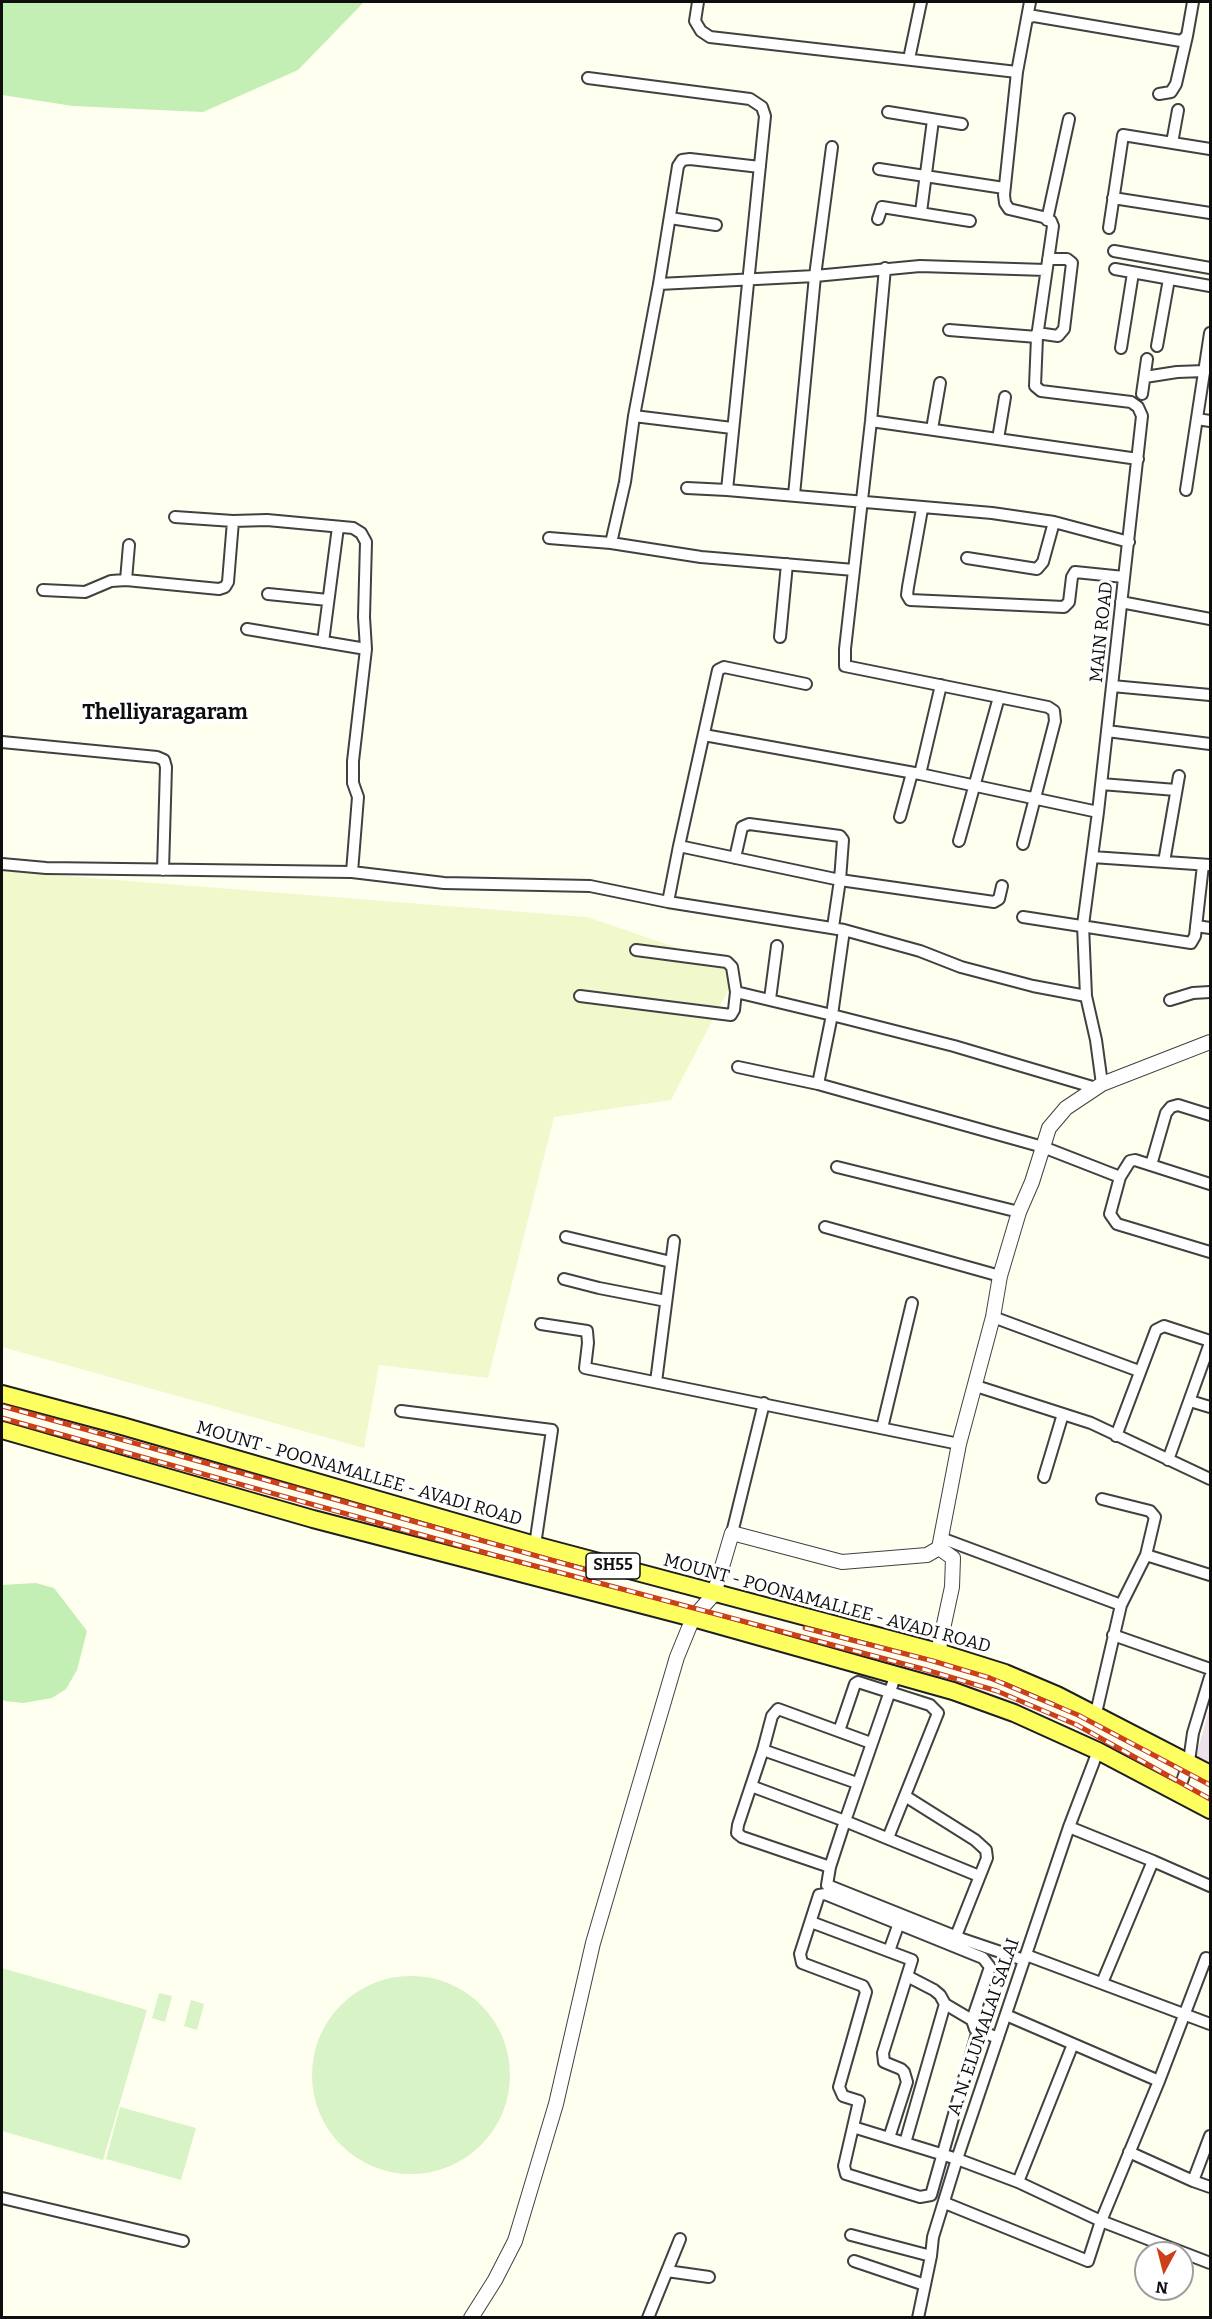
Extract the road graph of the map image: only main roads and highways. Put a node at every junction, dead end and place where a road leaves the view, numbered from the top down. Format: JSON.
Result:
{"nodes":[{"id":1,"x":2,"y":1394,"type":"edge"},
{"id":2,"x":2,"y":1430,"type":"edge"},
{"id":3,"x":1210,"y":1774,"type":"edge"},
{"id":4,"x":1210,"y":1810,"type":"edge"}],
"edges":[{"from":1,"to":3,"type":"main road","name":"MOUNT - POONAMALLEE - AVADI ROAD","number":"SH55"},
{"from":2,"to":4,"type":"main road","number":"SH55"}]}
